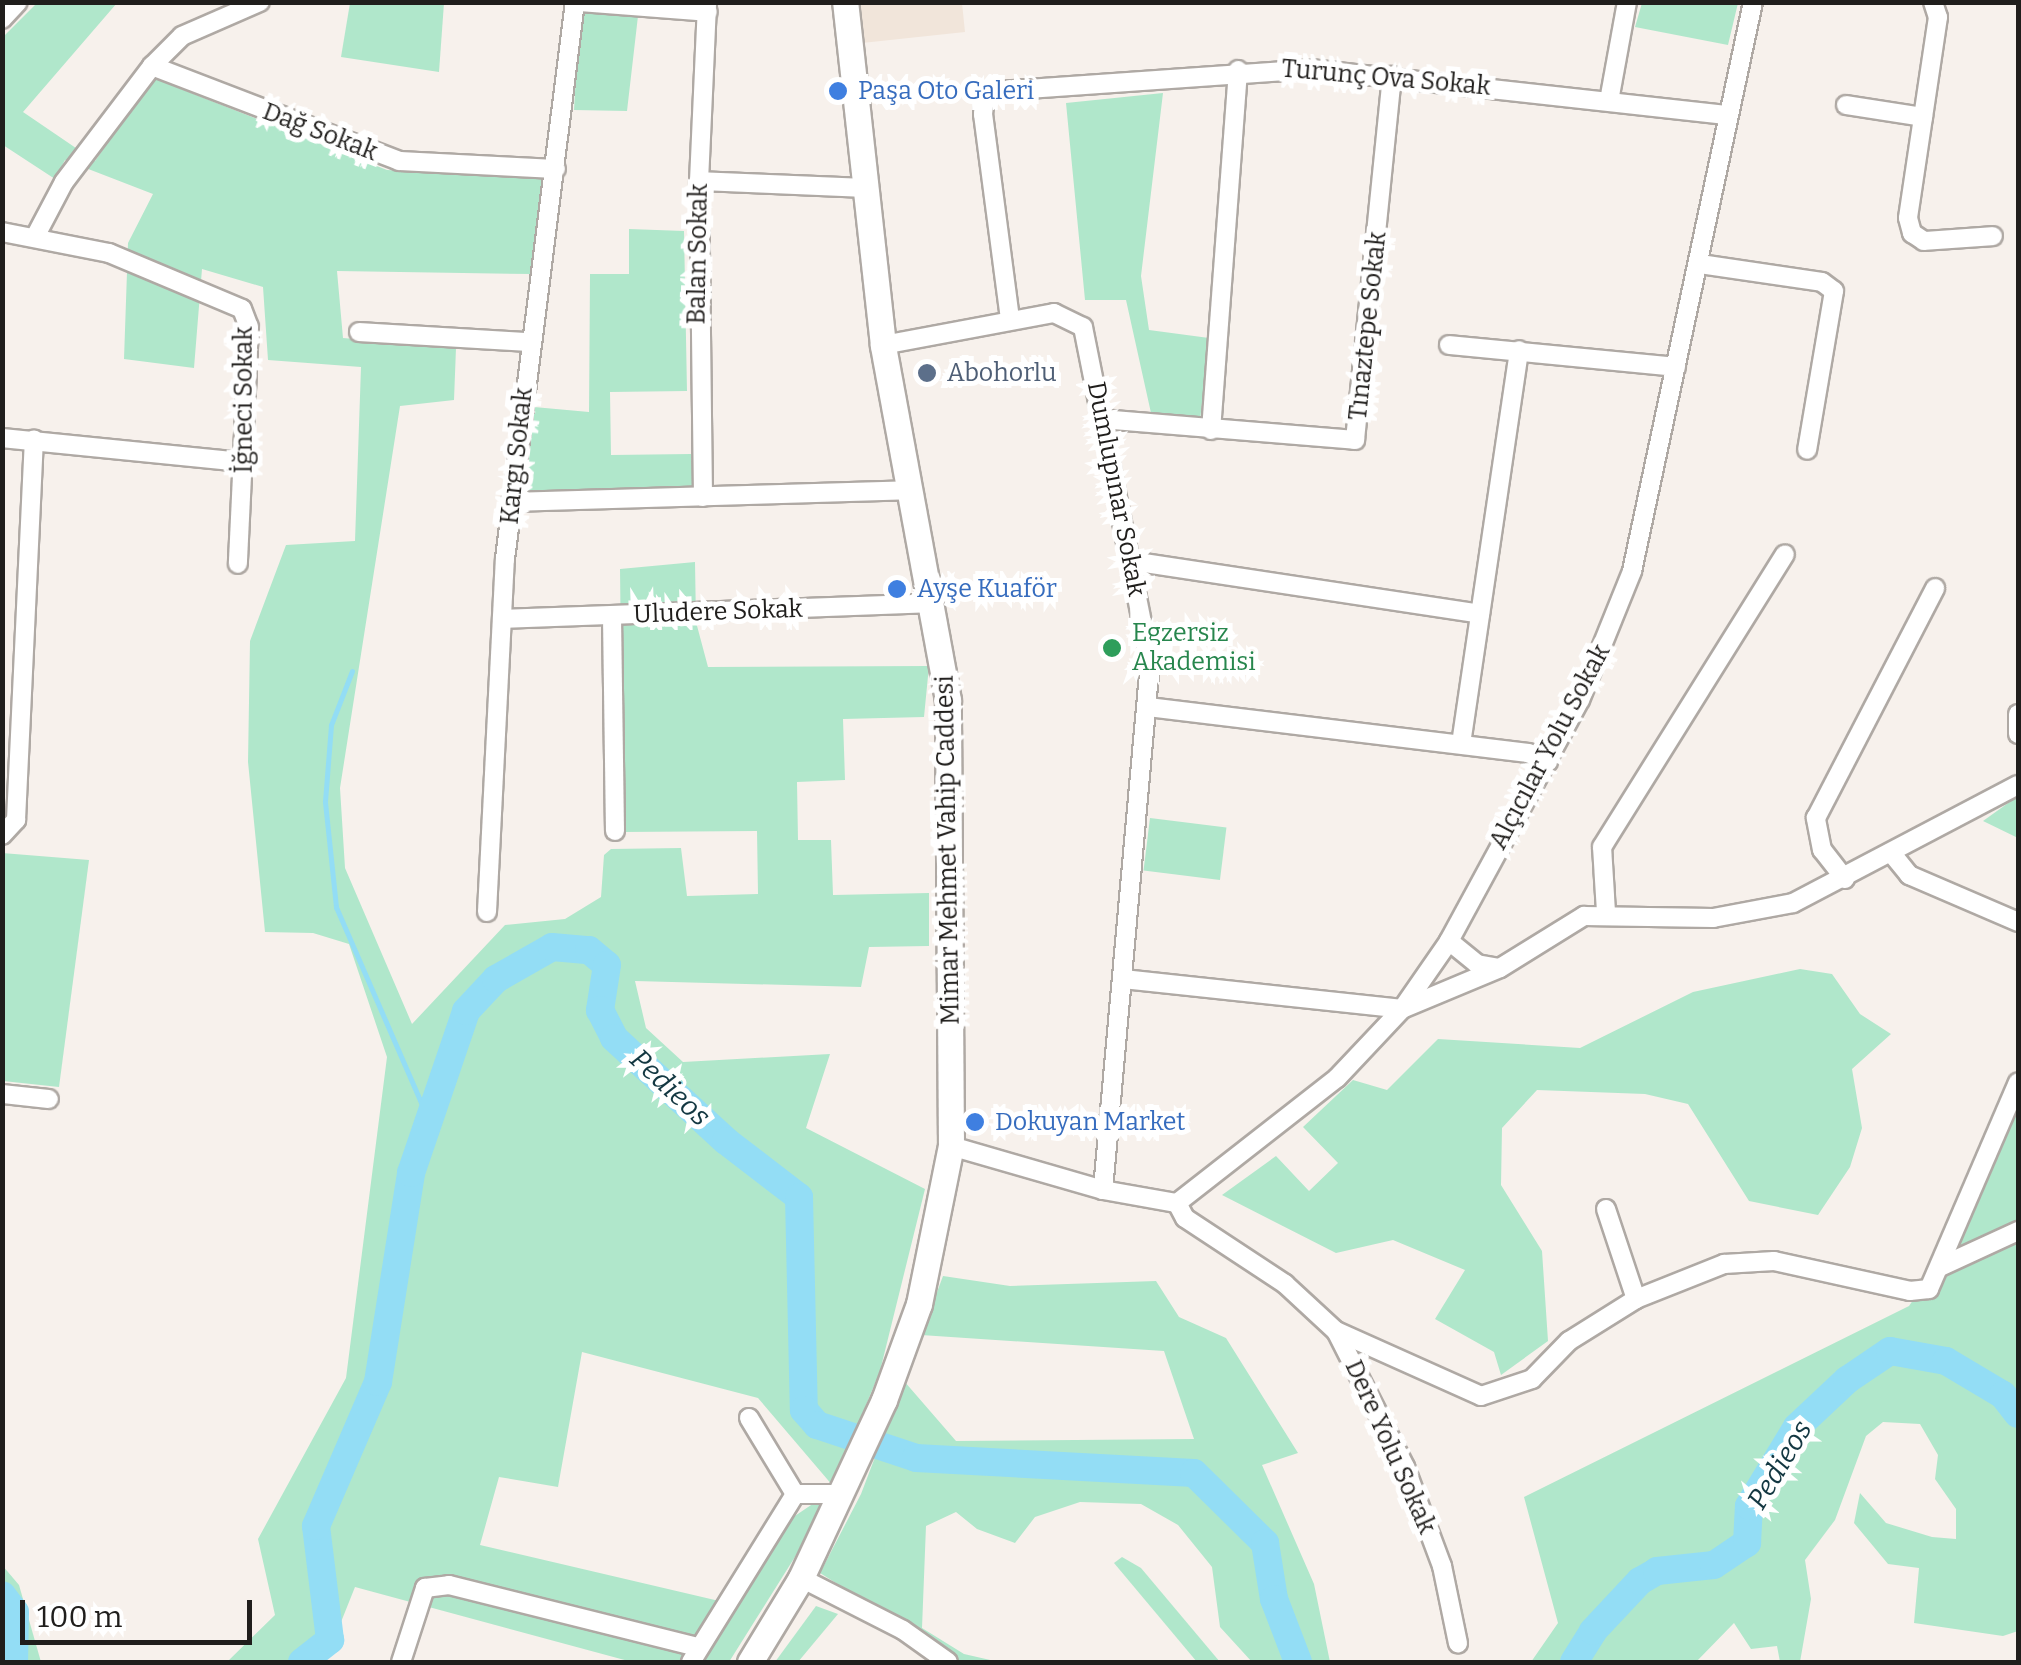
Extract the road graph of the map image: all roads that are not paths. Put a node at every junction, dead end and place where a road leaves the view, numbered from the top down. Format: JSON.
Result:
{"nodes":[{"id":1,"x":18,"y":2,"type":"edge"},
{"id":2,"x":260,"y":2,"type":"edge"},
{"id":3,"x":577,"y":2,"type":"edge"},
{"id":4,"x":845,"y":2,"type":"edge"},
{"id":5,"x":1627,"y":2,"type":"edge"},
{"id":6,"x":1753,"y":2,"type":"edge"},
{"id":7,"x":708,"y":7,"type":"edge"},
{"id":8,"x":1936,"y":10,"type":"edge"},
{"id":9,"x":2,"y":19,"type":"edge"},
{"id":10,"x":152,"y":66,"type":"junction"},
{"id":11,"x":1238,"y":70,"type":"junction"},
{"id":12,"x":1392,"y":76,"type":"junction"},
{"id":13,"x":1609,"y":101,"type":"junction"},
{"id":14,"x":1846,"y":105,"type":"dead end"},
{"id":15,"x":1728,"y":116,"type":"junction"},
{"id":16,"x":1923,"y":117,"type":"junction"},
{"id":17,"x":556,"y":169,"type":"junction"},
{"id":18,"x":699,"y":181,"type":"junction"},
{"id":19,"x":863,"y":188,"type":"junction"},
{"id":20,"x":2,"y":232,"type":"edge"},
{"id":21,"x":1992,"y":236,"type":"dead end"},
{"id":22,"x":35,"y":238,"type":"junction"},
{"id":23,"x":1700,"y":264,"type":"junction"},
{"id":24,"x":1010,"y":319,"type":"junction"},
{"id":25,"x":359,"y":332,"type":"dead end"},
{"id":26,"x":530,"y":342,"type":"junction"},
{"id":27,"x":883,"y":345,"type":"junction"},
{"id":28,"x":1448,"y":345,"type":"dead end"},
{"id":29,"x":1519,"y":350,"type":"junction"},
{"id":30,"x":1676,"y":367,"type":"junction"},
{"id":31,"x":1101,"y":420,"type":"junction"},
{"id":32,"x":1212,"y":430,"type":"junction"},
{"id":33,"x":2,"y":438,"type":"edge"},
{"id":34,"x":34,"y":440,"type":"junction"},
{"id":35,"x":1807,"y":450,"type":"dead end"},
{"id":36,"x":243,"y":462,"type":"junction"},
{"id":37,"x":908,"y":490,"type":"junction"},
{"id":38,"x":703,"y":497,"type":"junction"},
{"id":39,"x":511,"y":502,"type":"junction"},
{"id":40,"x":1785,"y":554,"type":"dead end"},
{"id":41,"x":1131,"y":561,"type":"junction"},
{"id":42,"x":238,"y":564,"type":"dead end"},
{"id":43,"x":1935,"y":588,"type":"dead end"},
{"id":44,"x":933,"y":603,"type":"junction"},
{"id":45,"x":1480,"y":614,"type":"junction"},
{"id":46,"x":612,"y":617,"type":"junction"},
{"id":47,"x":502,"y":619,"type":"junction"},
{"id":48,"x":1148,"y":706,"type":"junction"},
{"id":49,"x":2018,"y":714,"type":"edge"},
{"id":50,"x":2018,"y":734,"type":"edge"},
{"id":51,"x":1461,"y":744,"type":"junction"},
{"id":52,"x":1548,"y":762,"type":"junction"},
{"id":53,"x":2018,"y":785,"type":"edge"},
{"id":54,"x":615,"y":831,"type":"dead end"},
{"id":55,"x":6,"y":833,"type":"edge"},
{"id":56,"x":1894,"y":855,"type":"junction"},
{"id":57,"x":1845,"y":878,"type":"junction"},
{"id":58,"x":487,"y":912,"type":"dead end"},
{"id":59,"x":1606,"y":912,"type":"junction"},
{"id":60,"x":2018,"y":922,"type":"edge"},
{"id":61,"x":1449,"y":941,"type":"junction"},
{"id":62,"x":1500,"y":968,"type":"junction"},
{"id":63,"x":1122,"y":979,"type":"junction"},
{"id":64,"x":1402,"y":1009,"type":"junction"},
{"id":65,"x":2018,"y":1082,"type":"edge"},
{"id":66,"x":2,"y":1094,"type":"edge"},
{"id":67,"x":49,"y":1099,"type":"dead end"},
{"id":68,"x":951,"y":1146,"type":"junction"},
{"id":69,"x":1103,"y":1190,"type":"junction"},
{"id":70,"x":1177,"y":1203,"type":"junction"},
{"id":71,"x":1606,"y":1209,"type":"dead end"},
{"id":72,"x":2018,"y":1231,"type":"edge"},
{"id":73,"x":1942,"y":1266,"type":"junction"},
{"id":74,"x":1636,"y":1299,"type":"junction"},
{"id":75,"x":1336,"y":1331,"type":"junction"},
{"id":76,"x":749,"y":1418,"type":"dead end"},
{"id":77,"x":796,"y":1494,"type":"junction"},
{"id":78,"x":842,"y":1494,"type":"junction"},
{"id":79,"x":801,"y":1578,"type":"junction"},
{"id":80,"x":1458,"y":1642,"type":"dead end"},
{"id":81,"x":694,"y":1655,"type":"edge"},
{"id":82,"x":401,"y":1662,"type":"edge"},
{"id":83,"x":750,"y":1662,"type":"edge"},
{"id":84,"x":948,"y":1662,"type":"edge"}],
"edges":[{"from":1,"to":9,"type":"street"},
{"from":2,"to":10,"type":"street"},
{"from":3,"to":7,"type":"street"},
{"from":3,"to":17,"type":"street","name":"Kargı Sokak"},
{"from":4,"to":19,"type":"main road","name":"Mimar Mehmet Vahip Caddesi"},
{"from":5,"to":13,"type":"street"},
{"from":6,"to":15,"type":"street","name":"Alçıcılar Yolu Sokak"},
{"from":7,"to":18,"type":"street","name":"Balan Sokak"},
{"from":8,"to":16,"type":"street"},
{"from":10,"to":17,"type":"street","name":"Dağ Sokak"},
{"from":10,"to":22,"type":"street"},
{"from":11,"to":12,"type":"street","name":"Turunç Ova Sokak"},
{"from":11,"to":24,"type":"street","name":"Turunç Ova Sokak"},
{"from":11,"to":32,"type":"street"},
{"from":12,"to":13,"type":"street","name":"Turunç Ova Sokak"},
{"from":12,"to":32,"type":"street","name":"Tınaztepe Sokak"},
{"from":13,"to":15,"type":"street","name":"Turunç Ova Sokak"},
{"from":14,"to":16,"type":"street"},
{"from":15,"to":23,"type":"street","name":"Alçıcılar Yolu Sokak"},
{"from":16,"to":21,"type":"street"},
{"from":17,"to":26,"type":"street","name":"Kargı Sokak"},
{"from":18,"to":19,"type":"street"},
{"from":18,"to":38,"type":"street","name":"Balan Sokak"},
{"from":19,"to":27,"type":"main road","name":"Mimar Mehmet Vahip Caddesi"},
{"from":20,"to":22,"type":"street","name":"İğneci Sokak"},
{"from":22,"to":36,"type":"street","name":"İğneci Sokak"},
{"from":23,"to":30,"type":"street","name":"Alçıcılar Yolu Sokak"},
{"from":23,"to":35,"type":"street"},
{"from":24,"to":27,"type":"street"},
{"from":24,"to":31,"type":"street","name":"Dumlupınar Sokak"},
{"from":25,"to":26,"type":"street"},
{"from":26,"to":39,"type":"street","name":"Kargı Sokak"},
{"from":27,"to":37,"type":"main road","name":"Mimar Mehmet Vahip Caddesi"},
{"from":28,"to":29,"type":"street"},
{"from":29,"to":30,"type":"street"},
{"from":29,"to":45,"type":"street"},
{"from":30,"to":52,"type":"street","name":"Alçıcılar Yolu Sokak"},
{"from":31,"to":32,"type":"street","name":"Tınaztepe Sokak"},
{"from":31,"to":41,"type":"street","name":"Dumlupınar Sokak"},
{"from":33,"to":34,"type":"street"},
{"from":34,"to":36,"type":"street"},
{"from":34,"to":55,"type":"street"},
{"from":36,"to":42,"type":"street","name":"İğneci Sokak"},
{"from":37,"to":38,"type":"street"},
{"from":37,"to":44,"type":"main road","name":"Mimar Mehmet Vahip Caddesi"},
{"from":38,"to":39,"type":"street"},
{"from":39,"to":47,"type":"street","name":"Kargı Sokak"},
{"from":40,"to":59,"type":"street"},
{"from":41,"to":45,"type":"street"},
{"from":41,"to":48,"type":"street","name":"Dumlupınar Sokak"},
{"from":43,"to":57,"type":"street"},
{"from":44,"to":46,"type":"street","name":"Uludere Sokak"},
{"from":44,"to":68,"type":"main road","name":"Mimar Mehmet Vahip Caddesi"},
{"from":45,"to":51,"type":"street"},
{"from":46,"to":47,"type":"street","name":"Uludere Sokak"},
{"from":46,"to":54,"type":"street"},
{"from":47,"to":58,"type":"street","name":"Kargı Sokak"},
{"from":48,"to":51,"type":"street"},
{"from":48,"to":63,"type":"street","name":"Dumlupınar Sokak"},
{"from":49,"to":50,"type":"street"},
{"from":51,"to":52,"type":"street"},
{"from":52,"to":61,"type":"street","name":"Alçıcılar Yolu Sokak"},
{"from":53,"to":56,"type":"street"},
{"from":56,"to":57,"type":"street"},
{"from":56,"to":60,"type":"street"},
{"from":57,"to":59,"type":"street"},
{"from":59,"to":62,"type":"street"},
{"from":61,"to":62,"type":"street"},
{"from":61,"to":64,"type":"street","name":"Alçıcılar Yolu Sokak"},
{"from":62,"to":64,"type":"street"},
{"from":63,"to":64,"type":"street"},
{"from":63,"to":69,"type":"street","name":"Dumlupınar Sokak"},
{"from":64,"to":70,"type":"street","name":"Alçıcılar Yolu Sokak"},
{"from":65,"to":73,"type":"street"},
{"from":66,"to":67,"type":"street"},
{"from":68,"to":69,"type":"street"},
{"from":68,"to":78,"type":"main road","name":"Mimar Mehmet Vahip Caddesi"},
{"from":69,"to":70,"type":"street"},
{"from":70,"to":75,"type":"street","name":"Dere Yolu Sokak"},
{"from":71,"to":74,"type":"street"},
{"from":72,"to":73,"type":"street"},
{"from":73,"to":74,"type":"street"},
{"from":74,"to":75,"type":"street"},
{"from":75,"to":80,"type":"street","name":"Dere Yolu Sokak"},
{"from":76,"to":77,"type":"street"},
{"from":77,"to":78,"type":"street"},
{"from":77,"to":81,"type":"street"},
{"from":78,"to":79,"type":"main road","name":"Mimar Mehmet Vahip Caddesi"},
{"from":79,"to":83,"type":"main road","name":"Mimar Mehmet Vahip Caddesi"},
{"from":79,"to":84,"type":"street"},
{"from":81,"to":82,"type":"street"}]}
